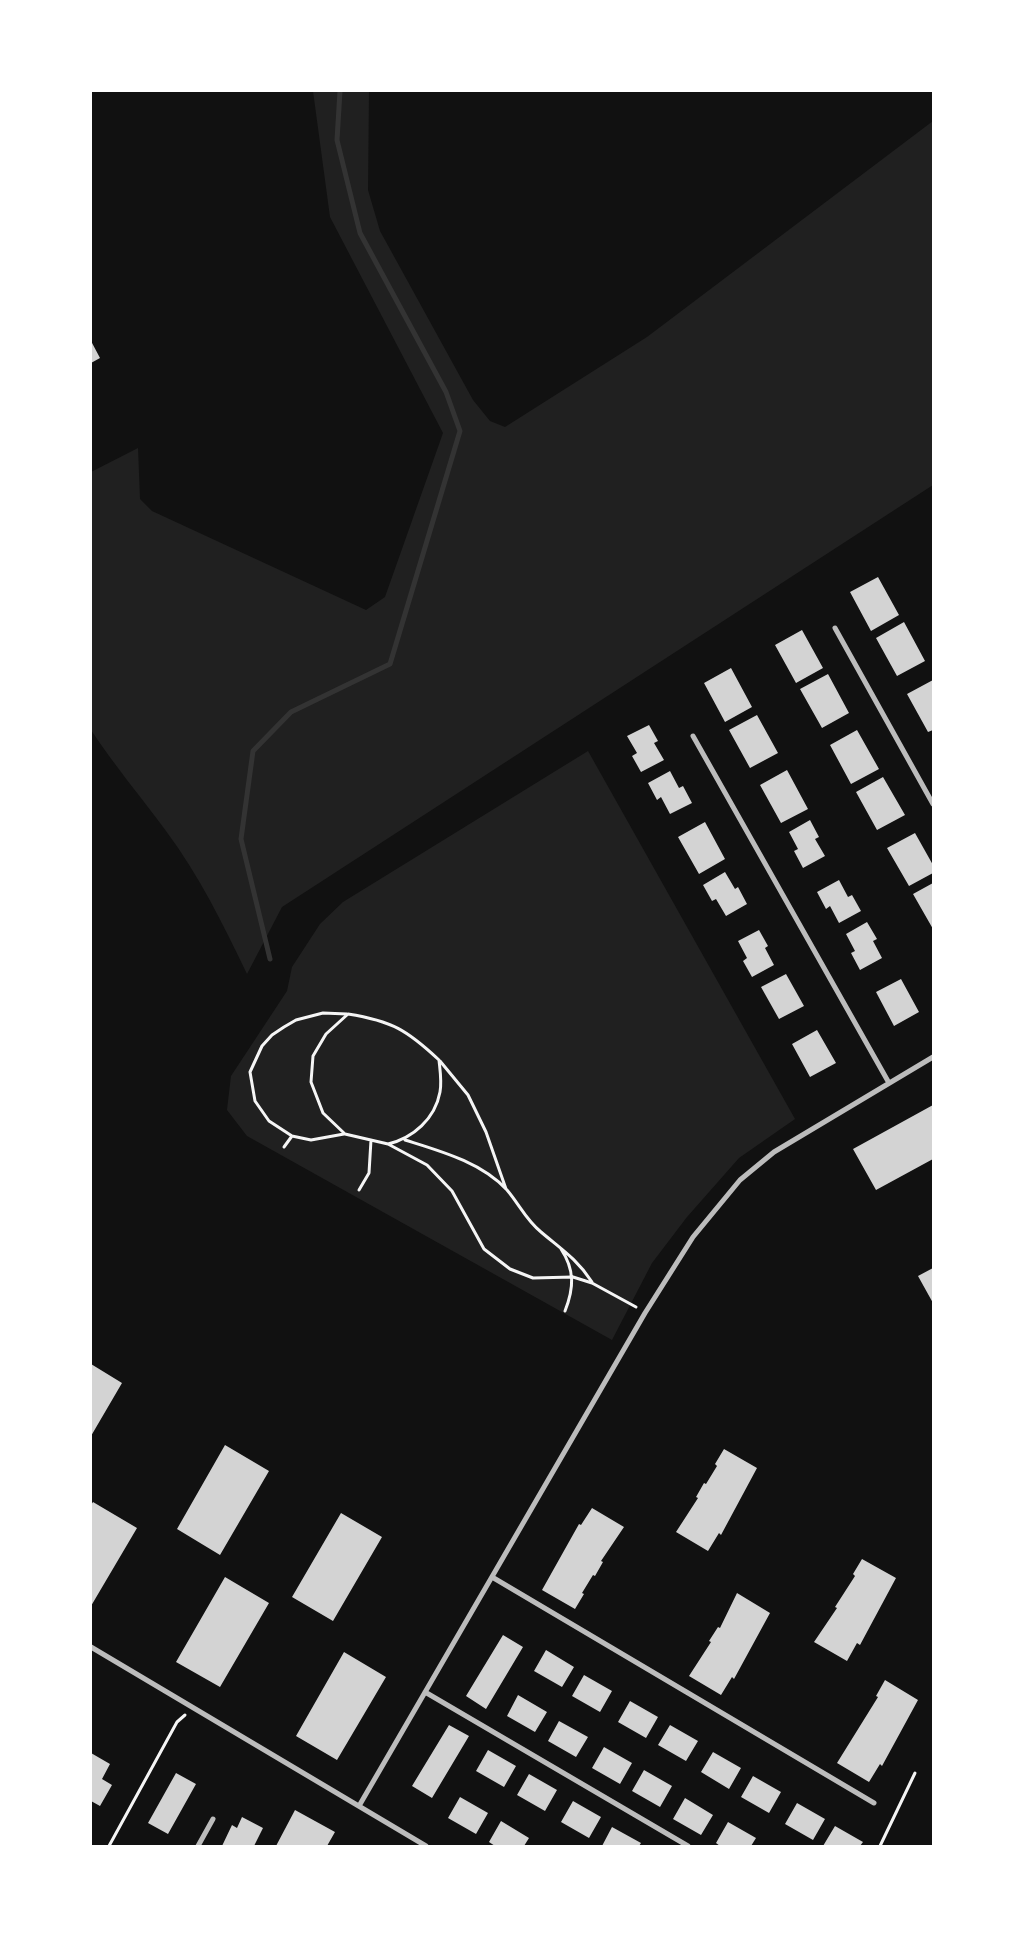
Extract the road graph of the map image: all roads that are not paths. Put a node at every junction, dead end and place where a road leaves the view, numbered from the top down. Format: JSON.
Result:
{"nodes":[{"id":1,"x":835,"y":628,"type":"dead end"},
{"id":2,"x":693,"y":736,"type":"dead end"},
{"id":3,"x":933,"y":804,"type":"edge"},
{"id":4,"x":933,"y":1057,"type":"edge"},
{"id":5,"x":889,"y":1083,"type":"junction"},
{"id":6,"x":492,"y":1577,"type":"junction"},
{"id":7,"x":91,"y":1647,"type":"edge"},
{"id":8,"x":425,"y":1692,"type":"junction"},
{"id":9,"x":874,"y":1803,"type":"dead end"},
{"id":10,"x":360,"y":1806,"type":"junction"},
{"id":11,"x":213,"y":1819,"type":"dead end"},
{"id":12,"x":198,"y":1846,"type":"edge"},
{"id":13,"x":426,"y":1846,"type":"edge"},
{"id":14,"x":688,"y":1846,"type":"edge"}],
"edges":[{"from":1,"to":3,"type":"street"},
{"from":2,"to":5,"type":"street"},
{"from":4,"to":5,"type":"street"},
{"from":5,"to":6,"type":"street"},
{"from":6,"to":8,"type":"street"},
{"from":6,"to":9,"type":"street"},
{"from":7,"to":10,"type":"street"},
{"from":8,"to":10,"type":"street"},
{"from":8,"to":14,"type":"street"},
{"from":10,"to":13,"type":"street"},
{"from":11,"to":12,"type":"street"}]}
